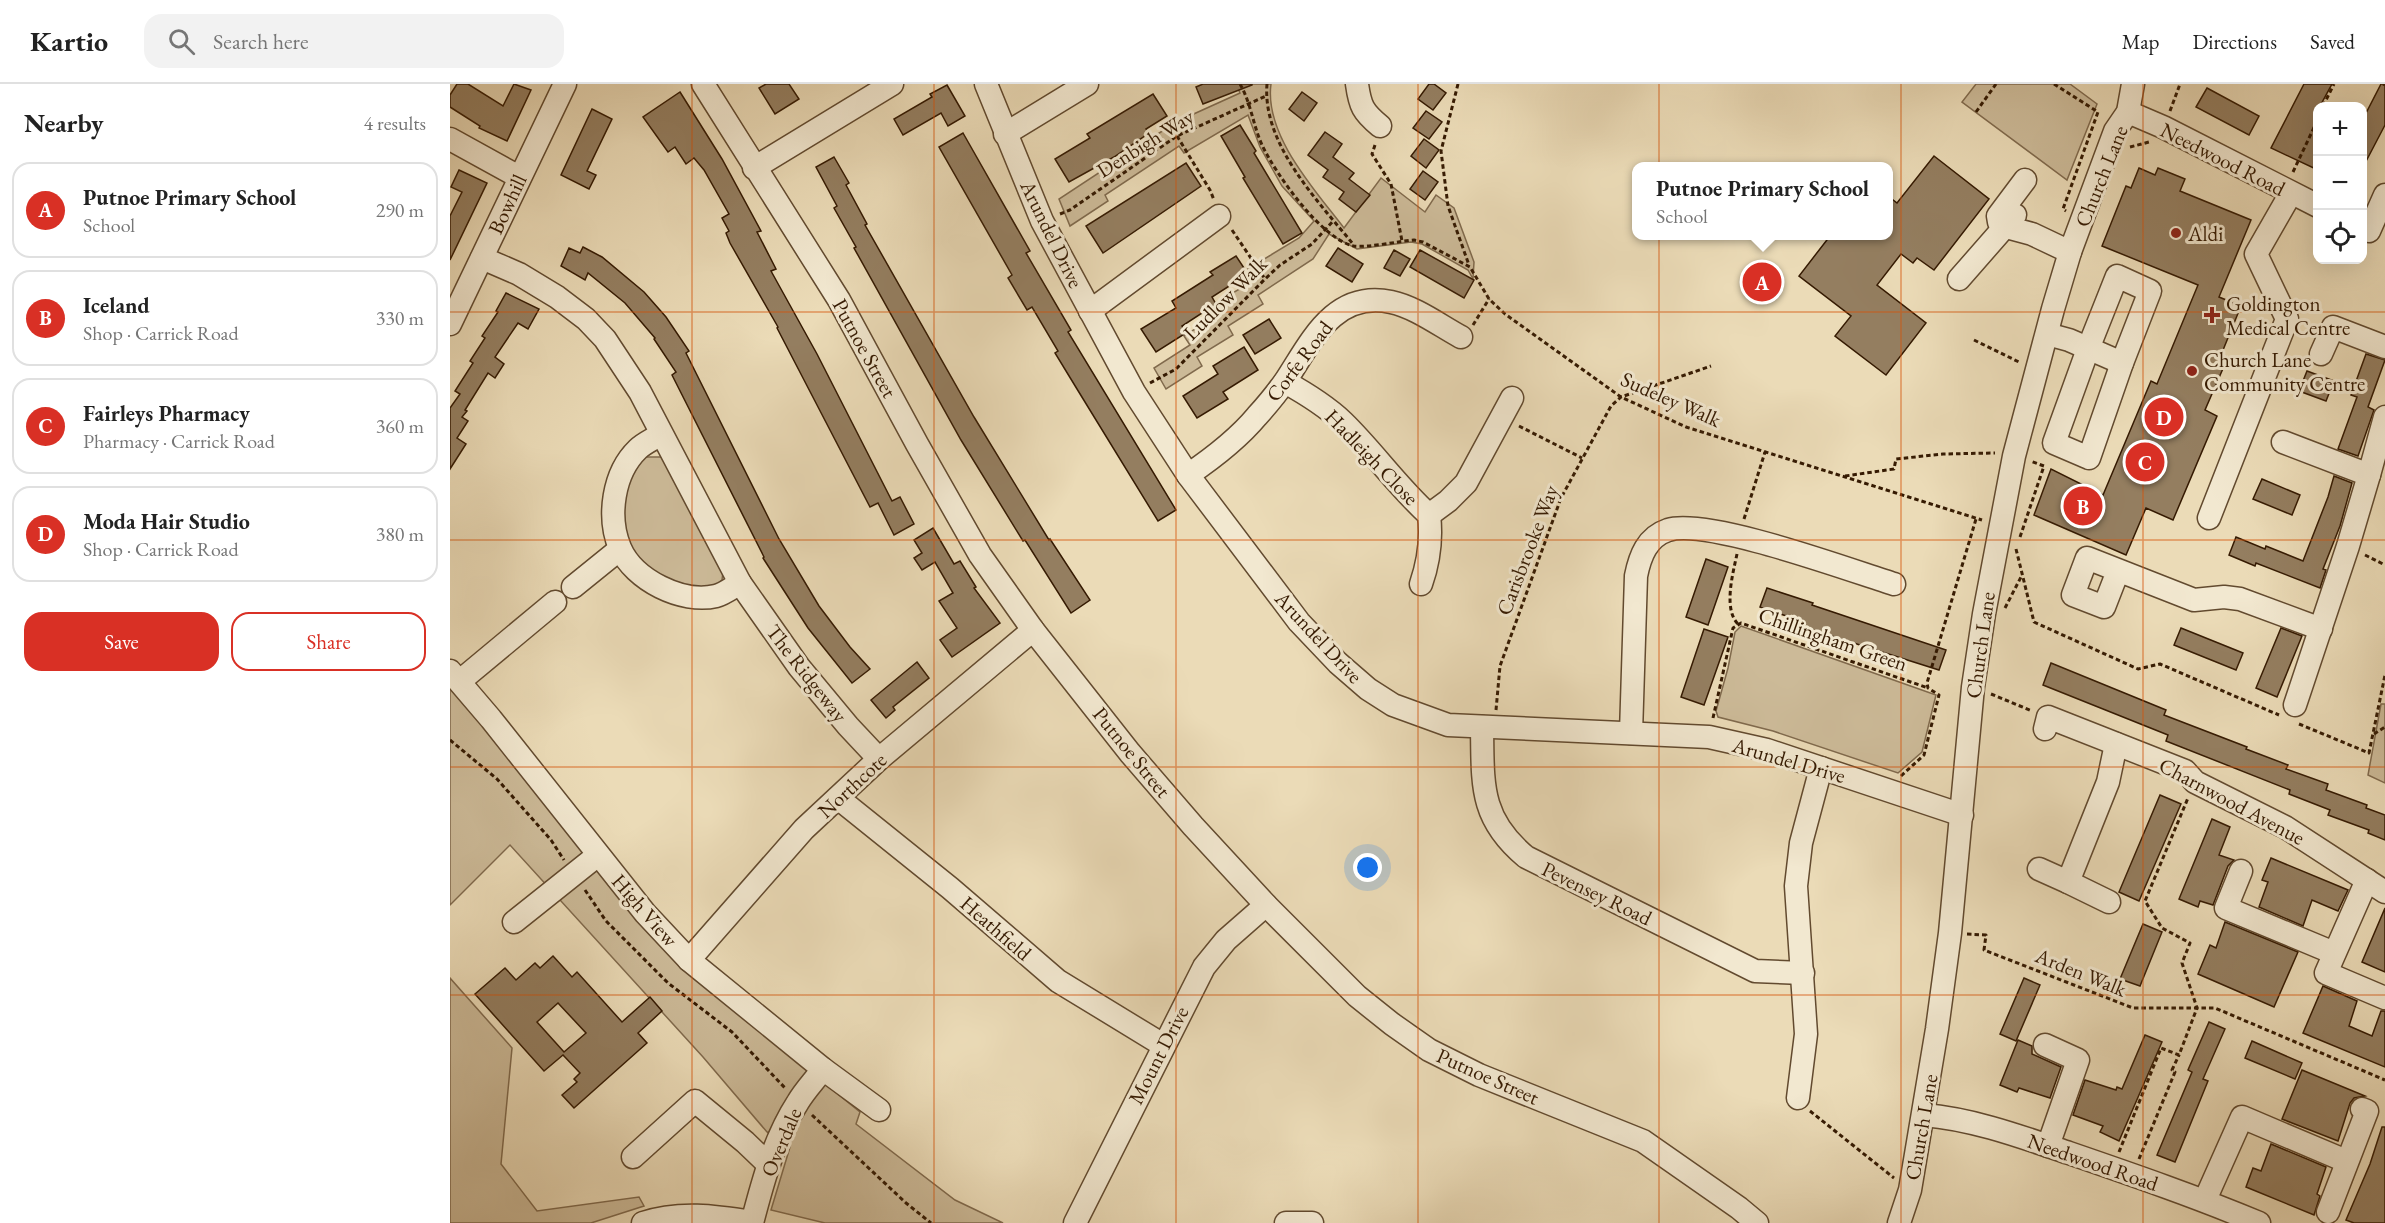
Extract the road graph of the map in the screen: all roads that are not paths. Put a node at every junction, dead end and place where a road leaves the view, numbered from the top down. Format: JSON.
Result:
{"nodes":[{"id":1,"x":565,"y":84,"type":"edge"},
{"id":2,"x":703,"y":84,"type":"edge"},
{"id":3,"x":892,"y":84,"type":"edge"},
{"id":4,"x":986,"y":84,"type":"edge"},
{"id":5,"x":1087,"y":84,"type":"edge"},
{"id":6,"x":1357,"y":84,"type":"edge"},
{"id":7,"x":2133,"y":84,"type":"edge"},
{"id":8,"x":2128,"y":112,"type":"junction"},
{"id":9,"x":1380,"y":126,"type":"road end"},
{"id":10,"x":1005,"y":134,"type":"junction"},
{"id":11,"x":450,"y":139,"type":"edge"},
{"id":12,"x":754,"y":168,"type":"junction"},
{"id":13,"x":519,"y":177,"type":"junction"},
{"id":14,"x":2032,"y":183,"type":"dead end"},
{"id":15,"x":2288,"y":192,"type":"junction"},
{"id":16,"x":2385,"y":195,"type":"edge"},
{"id":17,"x":2313,"y":204,"type":"edge"},
{"id":18,"x":1219,"y":216,"type":"road end"},
{"id":19,"x":2006,"y":227,"type":"junction"},
{"id":20,"x":2372,"y":233,"type":"edge"},
{"id":21,"x":2070,"y":252,"type":"junction"},
{"id":22,"x":482,"y":258,"type":"junction"},
{"id":23,"x":1959,"y":279,"type":"dead end"},
{"id":24,"x":1090,"y":311,"type":"junction"},
{"id":25,"x":450,"y":324,"type":"edge"},
{"id":26,"x":2047,"y":334,"type":"junction"},
{"id":27,"x":1461,"y":337,"type":"road end"},
{"id":28,"x":2385,"y":347,"type":"edge"},
{"id":29,"x":2088,"y":349,"type":"junction"},
{"id":30,"x":2321,"y":354,"type":"dead end"},
{"id":31,"x":2122,"y":363,"type":"junction"},
{"id":32,"x":1285,"y":382,"type":"junction"},
{"id":33,"x":1506,"y":408,"type":"road end"},
{"id":34,"x":2385,"y":417,"type":"edge"},
{"id":35,"x":661,"y":434,"type":"junction"},
{"id":36,"x":2283,"y":442,"type":"dead end"},
{"id":37,"x":1188,"y":475,"type":"junction"},
{"id":38,"x":2369,"y":475,"type":"junction"},
{"id":39,"x":1428,"y":515,"type":"junction"},
{"id":40,"x":2209,"y":518,"type":"dead end"},
{"id":41,"x":620,"y":549,"type":"junction"},
{"id":42,"x":2118,"y":571,"type":"dead end"},
{"id":43,"x":740,"y":583,"type":"junction"},
{"id":44,"x":1420,"y":584,"type":"dead end"},
{"id":45,"x":1894,"y":584,"type":"dead end"},
{"id":46,"x":573,"y":587,"type":"dead end"},
{"id":47,"x":555,"y":602,"type":"dead end"},
{"id":48,"x":2321,"y":629,"type":"junction"},
{"id":49,"x":1033,"y":630,"type":"junction"},
{"id":50,"x":455,"y":676,"type":"edge"},
{"id":51,"x":2288,"y":714,"type":"road end"},
{"id":52,"x":2047,"y":723,"type":"road end"},
{"id":53,"x":1488,"y":727,"type":"junction"},
{"id":54,"x":1631,"y":733,"type":"junction"},
{"id":55,"x":2116,"y":744,"type":"junction"},
{"id":56,"x":879,"y":759,"type":"junction"},
{"id":57,"x":1821,"y":768,"type":"junction"},
{"id":58,"x":838,"y":798,"type":"junction"},
{"id":59,"x":1962,"y":815,"type":"junction"},
{"id":60,"x":598,"y":855,"type":"junction"},
{"id":61,"x":2039,"y":869,"type":"dead end"},
{"id":62,"x":2241,"y":871,"type":"dead end"},
{"id":63,"x":2068,"y":882,"type":"junction"},
{"id":64,"x":2376,"y":886,"type":"edge"},
{"id":65,"x":2109,"y":903,"type":"dead end"},
{"id":66,"x":1266,"y":905,"type":"junction"},
{"id":67,"x":514,"y":922,"type":"dead end"},
{"id":68,"x":2334,"y":953,"type":"junction"},
{"id":69,"x":689,"y":960,"type":"junction"},
{"id":70,"x":1803,"y":974,"type":"junction"},
{"id":71,"x":2385,"y":998,"type":"edge"},
{"id":72,"x":1163,"y":1045,"type":"junction"},
{"id":73,"x":2045,"y":1045,"type":"dead end"},
{"id":74,"x":823,"y":1069,"type":"junction"},
{"id":75,"x":1798,"y":1098,"type":"road end"},
{"id":76,"x":2362,"y":1109,"type":"dead end"},
{"id":77,"x":879,"y":1110,"type":"dead end"},
{"id":78,"x":1924,"y":1115,"type":"junction"},
{"id":79,"x":2048,"y":1146,"type":"junction"},
{"id":80,"x":633,"y":1157,"type":"dead end"},
{"id":81,"x":2346,"y":1161,"type":"junction"},
{"id":82,"x":768,"y":1164,"type":"junction"},
{"id":83,"x":2205,"y":1200,"type":"junction"},
{"id":84,"x":2328,"y":1212,"type":"dead end"},
{"id":85,"x":1735,"y":1215,"type":"edge"},
{"id":86,"x":752,"y":1222,"type":"edge"},
{"id":87,"x":643,"y":1223,"type":"edge"},
{"id":88,"x":1075,"y":1223,"type":"edge"},
{"id":89,"x":1286,"y":1223,"type":"edge"},
{"id":90,"x":1312,"y":1223,"type":"edge"},
{"id":91,"x":1757,"y":1223,"type":"edge"},
{"id":92,"x":1899,"y":1223,"type":"edge"},
{"id":93,"x":2259,"y":1223,"type":"edge"}],
"edges":[{"from":1,"to":13,"type":"street","name":"Bowhill"},
{"from":2,"to":12,"type":"street","name":"Putnoe Street"},
{"from":3,"to":12,"type":"street"},
{"from":4,"to":10,"type":"street","name":"Arundel Drive"},
{"from":5,"to":10,"type":"street"},
{"from":6,"to":9,"type":"street"},
{"from":7,"to":8,"type":"street","name":"Church Lane"},
{"from":8,"to":15,"type":"street","name":"Needwood Road"},
{"from":8,"to":21,"type":"street","name":"Church Lane"},
{"from":10,"to":24,"type":"street","name":"Arundel Drive"},
{"from":11,"to":13,"type":"street"},
{"from":12,"to":49,"type":"street","name":"Putnoe Street"},
{"from":13,"to":22,"type":"street","name":"Bowhill"},
{"from":14,"to":19,"type":"street"},
{"from":15,"to":17,"type":"street","name":"Needwood Road"},
{"from":15,"to":40,"type":"street"},
{"from":16,"to":20,"type":"street"},
{"from":18,"to":24,"type":"street"},
{"from":19,"to":21,"type":"street"},
{"from":19,"to":23,"type":"street"},
{"from":21,"to":26,"type":"street","name":"Church Lane"},
{"from":22,"to":25,"type":"street","name":"Bowhill"},
{"from":22,"to":35,"type":"street","name":"The Ridgeway"},
{"from":24,"to":37,"type":"street","name":"Arundel Drive"},
{"from":26,"to":29,"type":"street"},
{"from":26,"to":59,"type":"street","name":"Church Lane"},
{"from":27,"to":32,"type":"street","name":"Corfe Road"},
{"from":28,"to":30,"type":"street"},
{"from":29,"to":31,"type":"street"},
{"from":29,"to":31,"type":"street"},
{"from":29,"to":31,"type":"street"},
{"from":32,"to":37,"type":"street","name":"Corfe Road"},
{"from":32,"to":39,"type":"street","name":"Hadleigh Close"},
{"from":33,"to":39,"type":"street","name":"Hadleigh Close"},
{"from":34,"to":38,"type":"street"},
{"from":35,"to":41,"type":"street"},
{"from":35,"to":43,"type":"street","name":"The Ridgeway"},
{"from":36,"to":38,"type":"street"},
{"from":37,"to":53,"type":"street","name":"Arundel Drive"},
{"from":38,"to":48,"type":"street"},
{"from":39,"to":44,"type":"street","name":"Hadleigh Close"},
{"from":41,"to":43,"type":"street"},
{"from":41,"to":46,"type":"street"},
{"from":42,"to":48,"type":"street"},
{"from":43,"to":56,"type":"street","name":"The Ridgeway"},
{"from":45,"to":54,"type":"street"},
{"from":47,"to":50,"type":"street"},
{"from":48,"to":51,"type":"street"},
{"from":49,"to":56,"type":"street","name":"Northcote"},
{"from":49,"to":66,"type":"street","name":"Putnoe Street"},
{"from":50,"to":60,"type":"street","name":"High View"},
{"from":52,"to":55,"type":"street","name":"Charnwood Avenue"},
{"from":53,"to":54,"type":"street","name":"Arundel Drive"},
{"from":53,"to":70,"type":"street","name":"Pevensey Road"},
{"from":54,"to":57,"type":"street","name":"Arundel Drive"},
{"from":55,"to":63,"type":"street"},
{"from":55,"to":64,"type":"street","name":"Charnwood Avenue"},
{"from":56,"to":58,"type":"street","name":"Northcote"},
{"from":57,"to":59,"type":"street","name":"Arundel Drive"},
{"from":57,"to":70,"type":"street"},
{"from":58,"to":69,"type":"street","name":"Northcote"},
{"from":58,"to":72,"type":"street","name":"Heathfield"},
{"from":59,"to":78,"type":"street","name":"Church Lane"},
{"from":60,"to":67,"type":"street"},
{"from":60,"to":69,"type":"street","name":"High View"},
{"from":61,"to":63,"type":"street"},
{"from":62,"to":68,"type":"street"},
{"from":63,"to":65,"type":"street"},
{"from":64,"to":68,"type":"street"},
{"from":66,"to":72,"type":"street","name":"Mount Drive"},
{"from":66,"to":85,"type":"street","name":"Putnoe Street"},
{"from":68,"to":71,"type":"street"},
{"from":69,"to":74,"type":"street","name":"High View"},
{"from":70,"to":75,"type":"street"},
{"from":72,"to":88,"type":"street","name":"Mount Drive"},
{"from":73,"to":79,"type":"street"},
{"from":74,"to":77,"type":"street","name":"High View"},
{"from":74,"to":82,"type":"street","name":"Overdale"},
{"from":76,"to":81,"type":"street"},
{"from":78,"to":79,"type":"street","name":"Needwood Road"},
{"from":78,"to":92,"type":"street","name":"Church Lane"},
{"from":79,"to":83,"type":"street","name":"Needwood Road"},
{"from":80,"to":82,"type":"street"},
{"from":81,"to":83,"type":"street"},
{"from":81,"to":84,"type":"street"},
{"from":82,"to":86,"type":"street","name":"Overdale"},
{"from":83,"to":93,"type":"street","name":"Needwood Road"},
{"from":85,"to":91,"type":"street","name":"Putnoe Street"},
{"from":86,"to":87,"type":"street"},
{"from":89,"to":90,"type":"street"}]}
